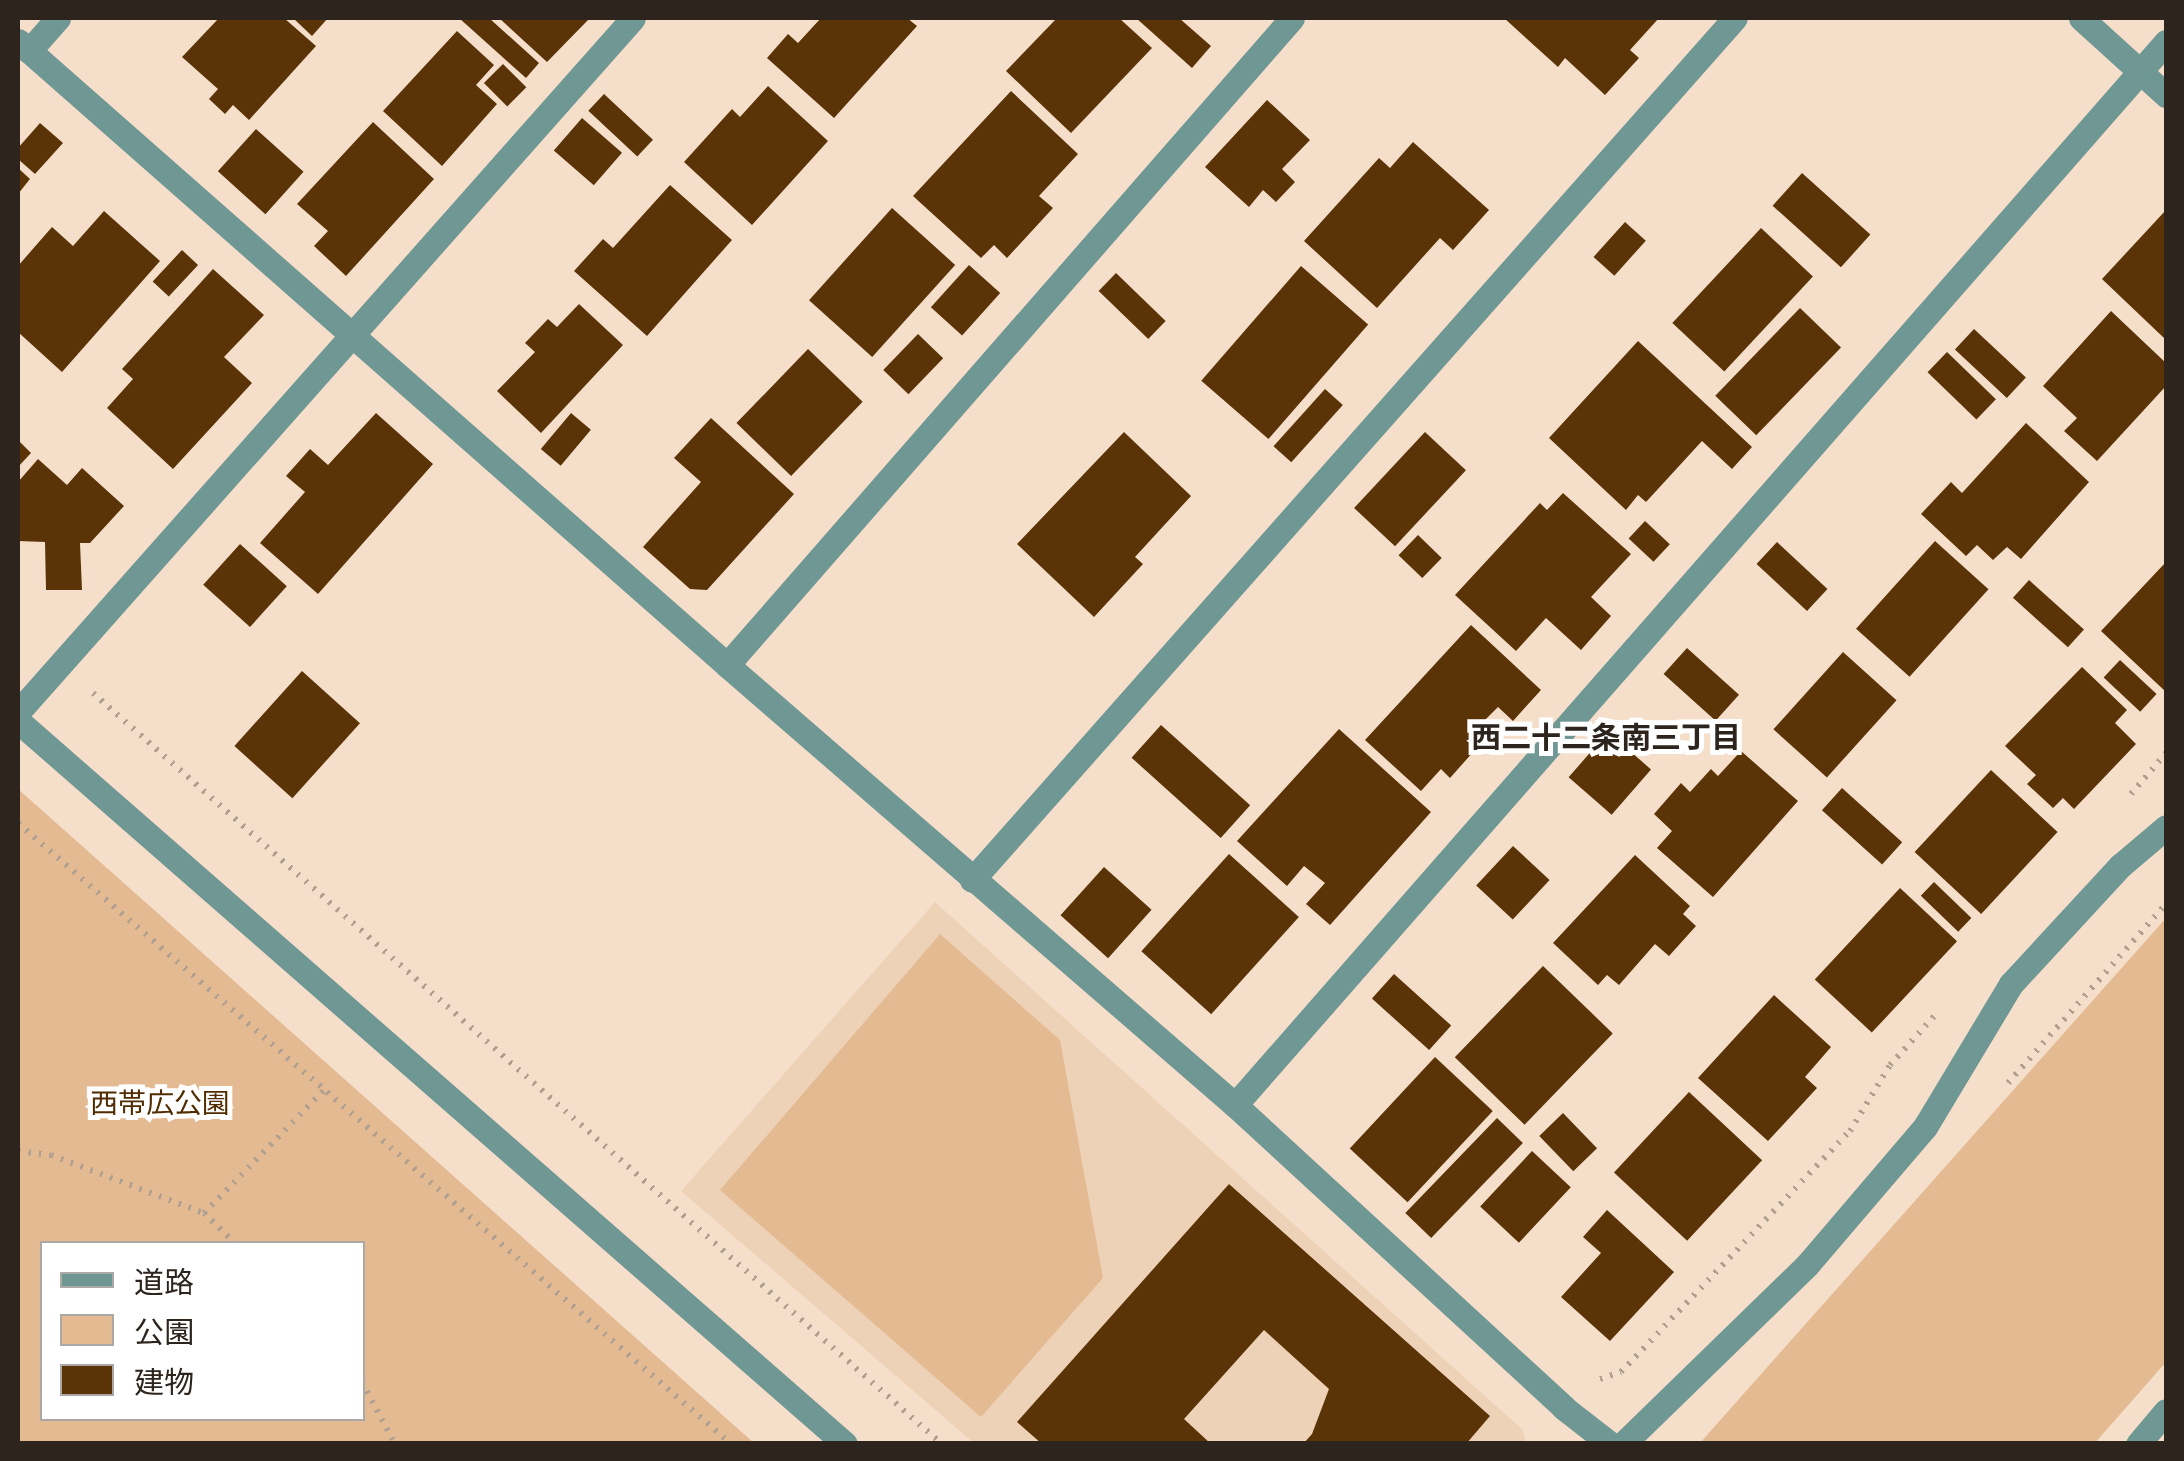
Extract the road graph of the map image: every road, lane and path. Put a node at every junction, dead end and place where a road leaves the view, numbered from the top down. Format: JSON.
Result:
{"nodes":[{"id":1,"x":58,"y":18,"type":"edge"},
{"id":2,"x":632,"y":18,"type":"edge"},
{"id":3,"x":1292,"y":18,"type":"edge"},
{"id":4,"x":1736,"y":18,"type":"edge"},
{"id":5,"x":2080,"y":18,"type":"edge"},
{"id":6,"x":2166,"y":42,"type":"edge"},
{"id":7,"x":23,"y":46,"type":"edge"},
{"id":8,"x":2141,"y":72,"type":"junction"},
{"id":9,"x":2166,"y":95,"type":"edge"},
{"id":10,"x":352,"y":337,"type":"junction"},
{"id":11,"x":61,"y":664,"type":"junction"},
{"id":12,"x":726,"y":665,"type":"junction"},
{"id":13,"x":18,"y":712,"type":"edge"},
{"id":14,"x":18,"y":721,"type":"edge"},
{"id":15,"x":2166,"y":753,"type":"edge"},
{"id":16,"x":2127,"y":798,"type":"dead end"},
{"id":17,"x":18,"y":823,"type":"edge"},
{"id":18,"x":2166,"y":827,"type":"edge"},
{"id":19,"x":972,"y":880,"type":"junction"},
{"id":20,"x":1943,"y":1006,"type":"dead end"},
{"id":21,"x":326,"y":1088,"type":"junction"},
{"id":22,"x":1236,"y":1105,"type":"junction"},
{"id":23,"x":18,"y":1151,"type":"edge"},
{"id":24,"x":204,"y":1213,"type":"junction"},
{"id":25,"x":233,"y":1241,"type":"edge"},
{"id":26,"x":365,"y":1387,"type":"edge"},
{"id":27,"x":1564,"y":1408,"type":"junction"},
{"id":28,"x":2166,"y":1411,"type":"edge"},
{"id":29,"x":396,"y":1444,"type":"edge"},
{"id":30,"x":731,"y":1444,"type":"edge"},
{"id":31,"x":846,"y":1444,"type":"edge"},
{"id":32,"x":942,"y":1444,"type":"edge"},
{"id":33,"x":1610,"y":1444,"type":"edge"},
{"id":34,"x":1623,"y":1444,"type":"edge"},
{"id":35,"x":2138,"y":1444,"type":"edge"}],
"edges":[{"from":1,"to":7,"type":"street"},
{"from":2,"to":10,"type":"street"},
{"from":3,"to":12,"type":"street"},
{"from":4,"to":19,"type":"street"},
{"from":5,"to":8,"type":"street"},
{"from":6,"to":8,"type":"street"},
{"from":7,"to":10,"type":"street"},
{"from":8,"to":9,"type":"street"},
{"from":8,"to":22,"type":"street"},
{"from":10,"to":11,"type":"street"},
{"from":10,"to":12,"type":"street"},
{"from":11,"to":13,"type":"street"},
{"from":11,"to":32,"type":"path"},
{"from":12,"to":19,"type":"street"},
{"from":14,"to":31,"type":"street"},
{"from":15,"to":16,"type":"path"},
{"from":17,"to":21,"type":"path"},
{"from":18,"to":34,"type":"street"},
{"from":19,"to":22,"type":"street"},
{"from":20,"to":27,"type":"path"},
{"from":21,"to":24,"type":"path"},
{"from":21,"to":30,"type":"path"},
{"from":22,"to":27,"type":"street"},
{"from":23,"to":24,"type":"path"},
{"from":24,"to":25,"type":"path"},
{"from":26,"to":29,"type":"path"},
{"from":27,"to":33,"type":"street"},
{"from":28,"to":35,"type":"street"}]}
